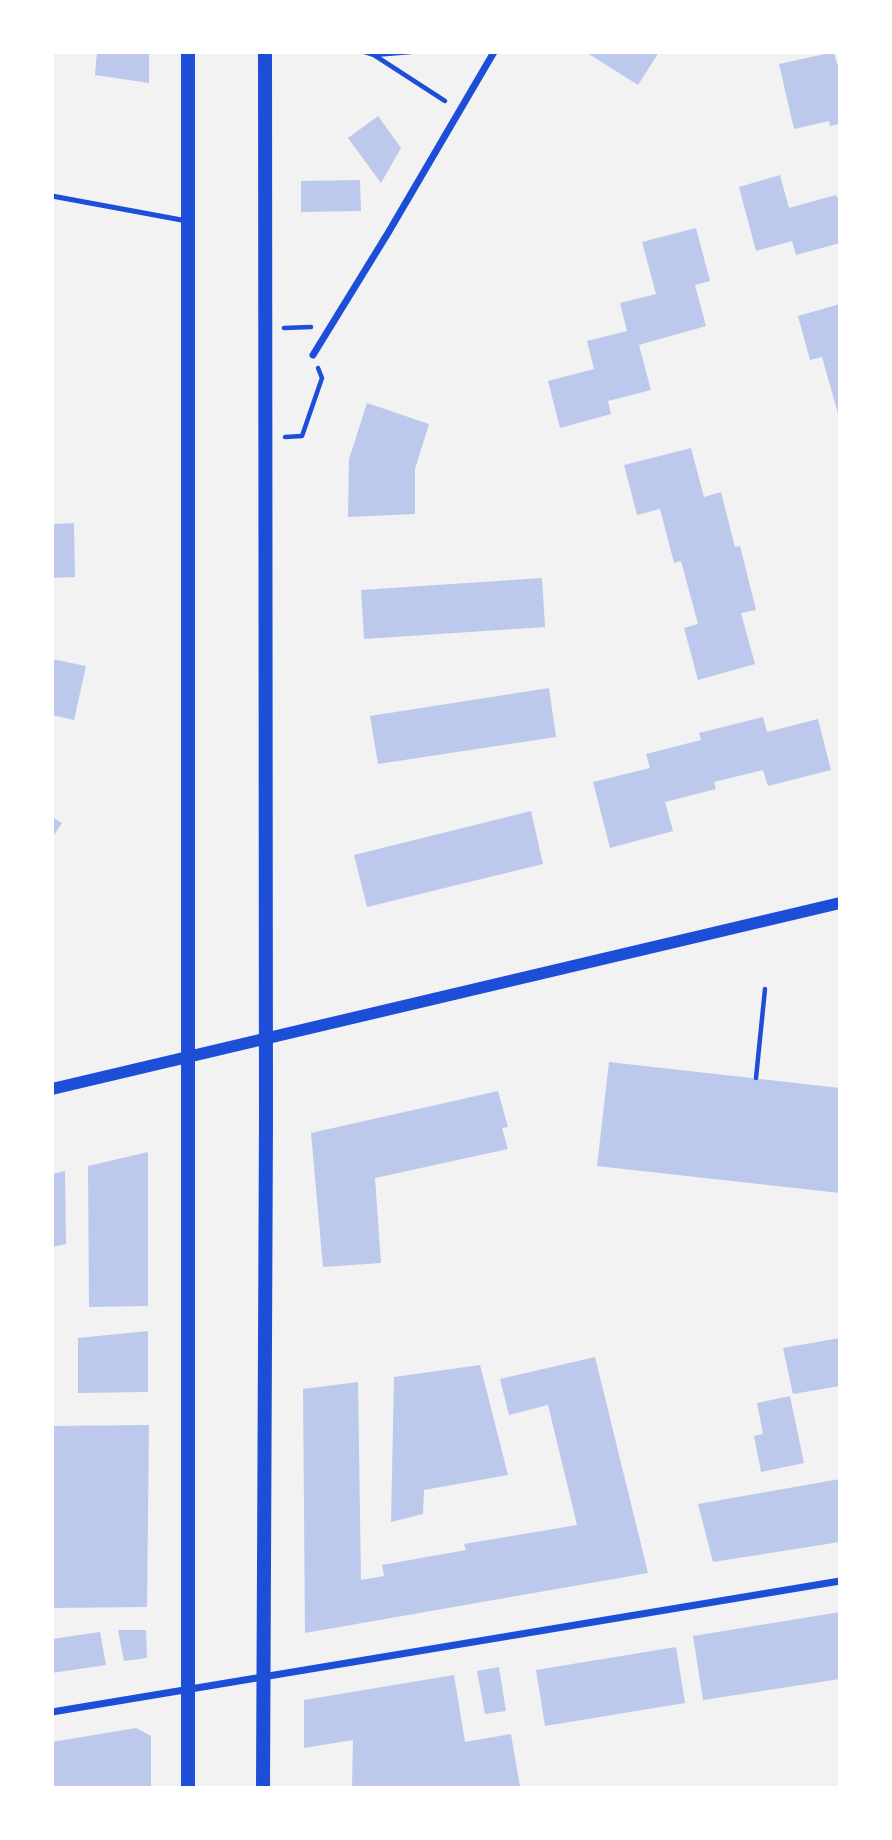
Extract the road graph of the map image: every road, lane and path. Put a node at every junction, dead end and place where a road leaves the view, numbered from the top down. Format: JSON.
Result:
{"nodes":[{"id":1,"x":188,"y":52,"type":"edge"},
{"id":2,"x":265,"y":52,"type":"edge"},
{"id":3,"x":365,"y":52,"type":"edge"},
{"id":4,"x":411,"y":52,"type":"edge"},
{"id":5,"x":494,"y":52,"type":"edge"},
{"id":6,"x":374,"y":55,"type":"junction"},
{"id":7,"x":460,"y":111,"type":"junction"},
{"id":8,"x":52,"y":197,"type":"edge"},
{"id":9,"x":187,"y":221,"type":"junction"},
{"id":10,"x":330,"y":327,"type":"junction"},
{"id":11,"x":266,"y":328,"type":"junction"},
{"id":12,"x":313,"y":355,"type":"joint"},
{"id":13,"x":267,"y":438,"type":"junction"},
{"id":14,"x":839,"y":903,"type":"edge"},
{"id":15,"x":765,"y":989,"type":"dead end"},
{"id":16,"x":265,"y":1039,"type":"junction"},
{"id":17,"x":188,"y":1057,"type":"junction"},
{"id":18,"x":756,"y":1078,"type":"dead end"},
{"id":19,"x":52,"y":1089,"type":"edge"},
{"id":20,"x":839,"y":1581,"type":"edge"},
{"id":21,"x":262,"y":1676,"type":"junction"},
{"id":22,"x":189,"y":1689,"type":"junction"},
{"id":23,"x":52,"y":1712,"type":"edge"},
{"id":24,"x":188,"y":1787,"type":"edge"},
{"id":25,"x":263,"y":1787,"type":"edge"}],
"edges":[{"from":1,"to":9,"type":"main road"},
{"from":2,"to":11,"type":"main road"},
{"from":3,"to":6,"type":"path"},
{"from":4,"to":6,"type":"path"},
{"from":5,"to":7,"type":"street"},
{"from":6,"to":7,"type":"path"},
{"from":7,"to":10,"type":"street"},
{"from":8,"to":9,"type":"lane"},
{"from":9,"to":17,"type":"main road"},
{"from":10,"to":11,"type":"path"},
{"from":10,"to":12,"type":"street"},
{"from":11,"to":13,"type":"main road"},
{"from":12,"to":13,"type":"path"},
{"from":13,"to":16,"type":"main road"},
{"from":14,"to":16,"type":"street"},
{"from":15,"to":18,"type":"path"},
{"from":16,"to":17,"type":"street"},
{"from":16,"to":21,"type":"main road"},
{"from":17,"to":19,"type":"street"},
{"from":17,"to":22,"type":"main road"},
{"from":20,"to":21,"type":"street"},
{"from":21,"to":22,"type":"street"},
{"from":21,"to":25,"type":"main road"},
{"from":22,"to":23,"type":"street"},
{"from":22,"to":24,"type":"main road"}]}
